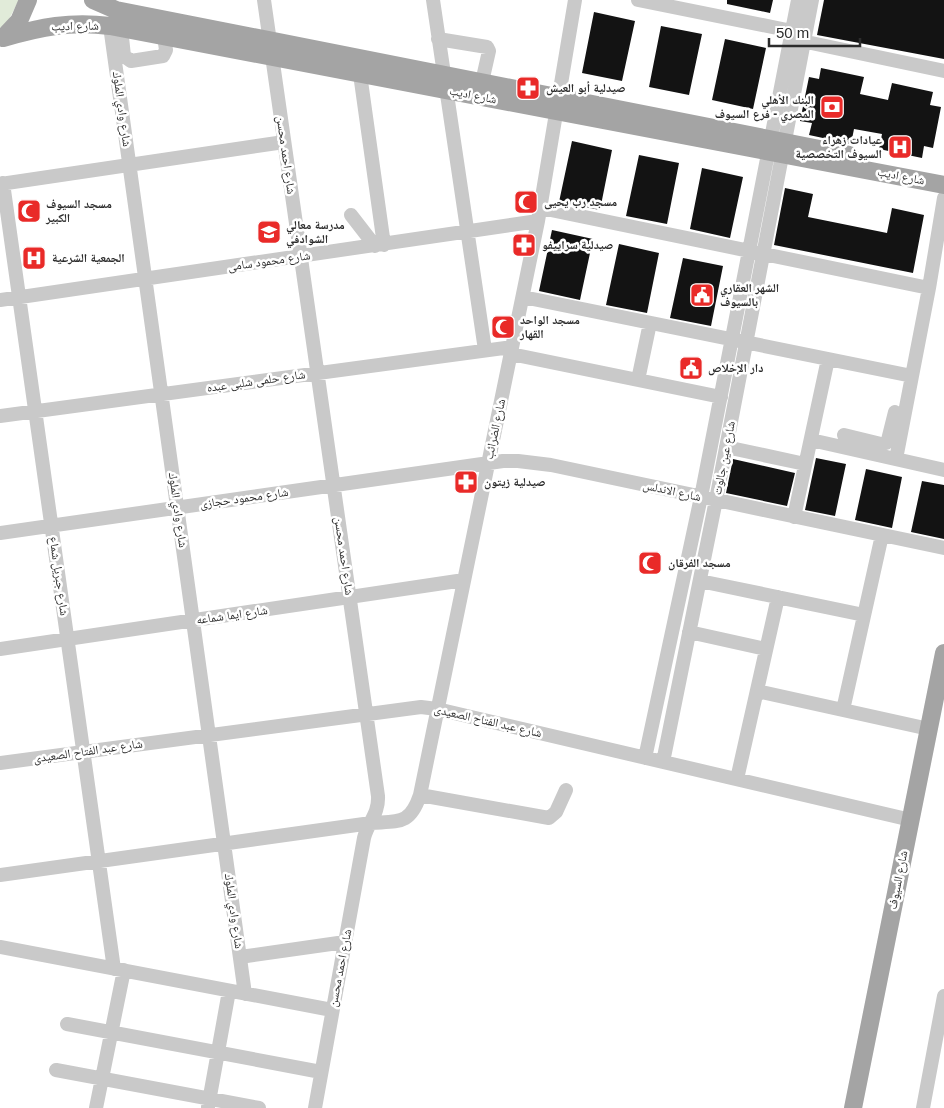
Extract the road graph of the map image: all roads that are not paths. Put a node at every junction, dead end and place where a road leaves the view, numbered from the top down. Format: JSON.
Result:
{"nodes":[{"id":1,"x":28,"y":0,"type":"edge"},
{"id":2,"x":93,"y":0,"type":"edge"},
{"id":3,"x":264,"y":0,"type":"edge"},
{"id":4,"x":433,"y":0,"type":"edge"},
{"id":5,"x":574,"y":0,"type":"edge"},
{"id":6,"x":638,"y":0,"type":"edge"},
{"id":7,"x":798,"y":0,"type":"edge"},
{"id":8,"x":812,"y":0,"type":"edge"},
{"id":9,"x":115,"y":27,"type":"junction"},
{"id":10,"x":164,"y":36,"type":"junction"},
{"id":11,"x":796,"y":37,"type":"junction"},
{"id":12,"x":1,"y":39,"type":"edge"},
{"id":13,"x":438,"y":39,"type":"junction"},
{"id":14,"x":270,"y":48,"type":"junction"},
{"id":15,"x":944,"y":71,"type":"edge"},
{"id":16,"x":360,"y":74,"type":"junction"},
{"id":17,"x":445,"y":82,"type":"junction"},
{"id":18,"x":482,"y":82,"type":"junction"},
{"id":19,"x":557,"y":104,"type":"junction"},
{"id":20,"x":284,"y":142,"type":"junction"},
{"id":21,"x":778,"y":147,"type":"junction"},
{"id":22,"x":130,"y":165,"type":"junction"},
{"id":23,"x":944,"y":174,"type":"edge"},
{"id":24,"x":2,"y":184,"type":"edge"},
{"id":25,"x":944,"y":185,"type":"edge"},
{"id":26,"x":944,"y":198,"type":"edge"},
{"id":27,"x":351,"y":214,"type":"dead end"},
{"id":28,"x":540,"y":215,"type":"junction"},
{"id":29,"x":467,"y":233,"type":"junction"},
{"id":30,"x":379,"y":245,"type":"junction"},
{"id":31,"x":750,"y":251,"type":"junction"},
{"id":32,"x":764,"y":254,"type":"junction"},
{"id":33,"x":300,"y":257,"type":"junction"},
{"id":34,"x":146,"y":279,"type":"junction"},
{"id":35,"x":929,"y":288,"type":"junction"},
{"id":36,"x":523,"y":297,"type":"junction"},
{"id":37,"x":19,"y":298,"type":"junction"},
{"id":38,"x":0,"y":300,"type":"edge"},
{"id":39,"x":650,"y":323,"type":"junction"},
{"id":40,"x":740,"y":341,"type":"junction"},
{"id":41,"x":485,"y":350,"type":"junction"},
{"id":42,"x":511,"y":351,"type":"junction"},
{"id":43,"x":828,"y":359,"type":"junction"},
{"id":44,"x":317,"y":373,"type":"junction"},
{"id":45,"x":912,"y":376,"type":"junction"},
{"id":46,"x":638,"y":380,"type":"junction"},
{"id":47,"x":162,"y":394,"type":"junction"},
{"id":48,"x":721,"y":397,"type":"junction"},
{"id":49,"x":35,"y":411,"type":"junction"},
{"id":50,"x":895,"y":412,"type":"dead end"},
{"id":51,"x":0,"y":416,"type":"edge"},
{"id":52,"x":811,"y":440,"type":"junction"},
{"id":53,"x":849,"y":440,"type":"junction"},
{"id":54,"x":726,"y":447,"type":"junction"},
{"id":55,"x":896,"y":459,"type":"junction"},
{"id":56,"x":488,"y":463,"type":"junction"},
{"id":57,"x":806,"y":464,"type":"junction"},
{"id":58,"x":944,"y":470,"type":"edge"},
{"id":59,"x":334,"y":485,"type":"junction"},
{"id":60,"x":701,"y":497,"type":"junction"},
{"id":61,"x":716,"y":500,"type":"junction"},
{"id":62,"x":178,"y":508,"type":"junction"},
{"id":63,"x":794,"y":517,"type":"junction"},
{"id":64,"x":52,"y":526,"type":"junction"},
{"id":65,"x":0,"y":533,"type":"edge"},
{"id":66,"x":882,"y":535,"type":"junction"},
{"id":67,"x":944,"y":548,"type":"edge"},
{"id":68,"x":464,"y":580,"type":"junction"},
{"id":69,"x":700,"y":581,"type":"junction"},
{"id":70,"x":350,"y":597,"type":"junction"},
{"id":71,"x":778,"y":597,"type":"junction"},
{"id":72,"x":864,"y":615,"type":"junction"},
{"id":73,"x":193,"y":620,"type":"junction"},
{"id":74,"x":689,"y":632,"type":"junction"},
{"id":75,"x":68,"y":639,"type":"junction"},
{"id":76,"x":0,"y":649,"type":"edge"},
{"id":77,"x":766,"y":649,"type":"junction"},
{"id":78,"x":944,"y":653,"type":"edge"},
{"id":79,"x":757,"y":691,"type":"junction"},
{"id":80,"x":437,"y":709,"type":"junction"},
{"id":81,"x":843,"y":710,"type":"junction"},
{"id":82,"x":367,"y":714,"type":"junction"},
{"id":83,"x":929,"y":729,"type":"junction"},
{"id":84,"x":209,"y":735,"type":"junction"},
{"id":85,"x":83,"y":752,"type":"junction"},
{"id":86,"x":645,"y":758,"type":"junction"},
{"id":87,"x":663,"y":762,"type":"junction"},
{"id":88,"x":0,"y":763,"type":"edge"},
{"id":89,"x":736,"y":779,"type":"junction"},
{"id":90,"x":566,"y":790,"type":"dead end"},
{"id":91,"x":420,"y":795,"type":"junction"},
{"id":92,"x":910,"y":820,"type":"junction"},
{"id":93,"x":371,"y":823,"type":"junction"},
{"id":94,"x":224,"y":844,"type":"junction"},
{"id":95,"x":99,"y":861,"type":"junction"},
{"id":96,"x":0,"y":875,"type":"edge"},
{"id":97,"x":345,"y":942,"type":"junction"},
{"id":98,"x":0,"y":947,"type":"edge"},
{"id":99,"x":240,"y":957,"type":"junction"},
{"id":100,"x":119,"y":969,"type":"junction"},
{"id":101,"x":229,"y":990,"type":"junction"},
{"id":102,"x":246,"y":994,"type":"junction"},
{"id":103,"x":944,"y":1000,"type":"edge"},
{"id":104,"x":332,"y":1010,"type":"junction"},
{"id":105,"x":67,"y":1024,"type":"dead end"},
{"id":106,"x":112,"y":1032,"type":"junction"},
{"id":107,"x":218,"y":1052,"type":"junction"},
{"id":108,"x":939,"y":1052,"type":"edge"},
{"id":109,"x":56,"y":1070,"type":"dead end"},
{"id":110,"x":321,"y":1072,"type":"junction"},
{"id":111,"x":102,"y":1078,"type":"junction"},
{"id":112,"x":209,"y":1103,"type":"edge"},
{"id":113,"x":96,"y":1108,"type":"edge"},
{"id":114,"x":259,"y":1108,"type":"edge"},
{"id":115,"x":315,"y":1108,"type":"edge"},
{"id":116,"x":853,"y":1108,"type":"edge"},
{"id":117,"x":923,"y":1108,"type":"edge"}],
"edges":[{"from":1,"to":12,"type":"main road"},
{"from":2,"to":14,"type":"main road","name":"شارع اديب"},
{"from":3,"to":14,"type":"street","name":"شارع احمد محسن"},
{"from":4,"to":13,"type":"street"},
{"from":5,"to":19,"type":"street","name":"شارع الضرائب"},
{"from":6,"to":11,"type":"street"},
{"from":7,"to":11,"type":"street"},
{"from":8,"to":11,"type":"street"},
{"from":9,"to":10,"type":"main road","name":"شارع اديب"},
{"from":9,"to":10,"type":"street"},
{"from":9,"to":12,"type":"main road","name":"شارع اديب"},
{"from":9,"to":22,"type":"street","name":"شارع وادي الملوك"},
{"from":10,"to":14,"type":"main road","name":"شارع اديب"},
{"from":11,"to":15,"type":"street"},
{"from":11,"to":21,"type":"street"},
{"from":13,"to":17,"type":"street"},
{"from":13,"to":18,"type":"street"},
{"from":14,"to":16,"type":"main road","name":"شارع اديب"},
{"from":14,"to":17,"type":"main road","name":"شارع اديب"},
{"from":14,"to":20,"type":"street","name":"شارع احمد محسن"},
{"from":16,"to":17,"type":"main road","name":"شارع اديب"},
{"from":16,"to":30,"type":"street"},
{"from":17,"to":18,"type":"main road","name":"شارع اديب"},
{"from":17,"to":19,"type":"main road","name":"شارع اديب"},
{"from":17,"to":29,"type":"street"},
{"from":18,"to":19,"type":"main road","name":"شارع اديب"},
{"from":19,"to":21,"type":"main road","name":"شارع اديب"},
{"from":19,"to":28,"type":"street","name":"شارع الضرائب"},
{"from":20,"to":22,"type":"street"},
{"from":20,"to":33,"type":"street","name":"شارع احمد محسن"},
{"from":21,"to":23,"type":"main road","name":"شارع اديب"},
{"from":21,"to":25,"type":"main road","name":"شارع اديب"},
{"from":21,"to":31,"type":"street","name":"شارع عين جالوت"},
{"from":21,"to":32,"type":"street","name":"شارع عين جالوت"},
{"from":22,"to":24,"type":"street"},
{"from":22,"to":34,"type":"street","name":"شارع وادي الملوك"},
{"from":24,"to":37,"type":"street","name":"شارع جبريل شماع"},
{"from":26,"to":35,"type":"street"},
{"from":27,"to":30,"type":"street"},
{"from":28,"to":29,"type":"street","name":"شارع محمود سامى"},
{"from":28,"to":31,"type":"street"},
{"from":28,"to":36,"type":"street","name":"شارع الضرائب"},
{"from":29,"to":30,"type":"street","name":"شارع محمود سامى"},
{"from":29,"to":41,"type":"street"},
{"from":30,"to":33,"type":"street","name":"شارع محمود سامى"},
{"from":31,"to":32,"type":"street"},
{"from":31,"to":40,"type":"street","name":"شارع عين جالوت"},
{"from":32,"to":35,"type":"street"},
{"from":32,"to":40,"type":"street","name":"شارع عين جالوت"},
{"from":33,"to":34,"type":"street","name":"شارع محمود سامى"},
{"from":33,"to":44,"type":"street","name":"شارع احمد محسن"},
{"from":34,"to":37,"type":"street","name":"شارع محمود سامى"},
{"from":34,"to":47,"type":"street","name":"شارع وادي الملوك"},
{"from":35,"to":45,"type":"street"},
{"from":36,"to":39,"type":"street"},
{"from":36,"to":42,"type":"street","name":"شارع الضرائب"},
{"from":37,"to":38,"type":"street","name":"شارع محمود سامى"},
{"from":37,"to":49,"type":"street","name":"شارع جبريل شماع"},
{"from":39,"to":40,"type":"street"},
{"from":39,"to":46,"type":"street"},
{"from":40,"to":43,"type":"street"},
{"from":40,"to":48,"type":"street","name":"شارع عين جالوت"},
{"from":40,"to":54,"type":"street","name":"شارع عين جالوت"},
{"from":41,"to":42,"type":"street","name":"شارع حلمى شلبى عبده"},
{"from":41,"to":44,"type":"street","name":"شارع حلمى شلبى عبده"},
{"from":42,"to":46,"type":"street","name":"شارع حلمى شلبى عبده"},
{"from":42,"to":56,"type":"street","name":"شارع الضرائب"},
{"from":43,"to":45,"type":"street"},
{"from":43,"to":52,"type":"street"},
{"from":44,"to":47,"type":"street","name":"شارع حلمى شلبى عبده"},
{"from":44,"to":59,"type":"street","name":"شارع احمد محسن"},
{"from":45,"to":55,"type":"street"},
{"from":46,"to":48,"type":"street","name":"شارع حلمى شلبى عبده"},
{"from":47,"to":49,"type":"street","name":"شارع حلمى شلبى عبده"},
{"from":47,"to":62,"type":"street","name":"شارع وادي الملوك"},
{"from":48,"to":60,"type":"street","name":"شارع عين جالوت"},
{"from":49,"to":51,"type":"street","name":"شارع حلمى شلبى عبده"},
{"from":49,"to":64,"type":"street","name":"شارع جبريل شماع"},
{"from":50,"to":53,"type":"street"},
{"from":52,"to":53,"type":"street"},
{"from":52,"to":57,"type":"street"},
{"from":53,"to":55,"type":"street"},
{"from":54,"to":57,"type":"street"},
{"from":54,"to":61,"type":"street","name":"شارع عين جالوت"},
{"from":55,"to":58,"type":"street"},
{"from":56,"to":59,"type":"street","name":"شارع محمود حجازى"},
{"from":56,"to":60,"type":"street","name":"شارع الاندلس"},
{"from":56,"to":68,"type":"street","name":"شارع الضرائب"},
{"from":57,"to":63,"type":"street"},
{"from":59,"to":62,"type":"street","name":"شارع محمود حجازى"},
{"from":59,"to":70,"type":"street","name":"شارع احمد محسن"},
{"from":60,"to":61,"type":"street","name":"شارع الاندلس"},
{"from":60,"to":86,"type":"street","name":"شارع عين جالوت"},
{"from":61,"to":63,"type":"street","name":"شارع الاندلس"},
{"from":61,"to":69,"type":"street","name":"شارع عين جالوت"},
{"from":62,"to":64,"type":"street","name":"شارع محمود حجازى"},
{"from":62,"to":73,"type":"street","name":"شارع وادي الملوك"},
{"from":63,"to":66,"type":"street","name":"شارع الاندلس"},
{"from":64,"to":65,"type":"street","name":"شارع محمود حجازى"},
{"from":64,"to":75,"type":"street","name":"شارع جبريل شماع"},
{"from":66,"to":67,"type":"street","name":"شارع الاندلس"},
{"from":66,"to":72,"type":"street"},
{"from":68,"to":70,"type":"street","name":"شارع ايما شماعه"},
{"from":68,"to":80,"type":"street","name":"شارع الضرائب"},
{"from":69,"to":71,"type":"street"},
{"from":69,"to":74,"type":"street","name":"شارع عين جالوت"},
{"from":70,"to":73,"type":"street","name":"شارع ايما شماعه"},
{"from":70,"to":82,"type":"street","name":"شارع احمد محسن"},
{"from":71,"to":72,"type":"street"},
{"from":71,"to":77,"type":"street"},
{"from":72,"to":81,"type":"street"},
{"from":73,"to":75,"type":"street","name":"شارع ايما شماعه"},
{"from":73,"to":84,"type":"street","name":"شارع وادي الملوك"},
{"from":74,"to":77,"type":"street"},
{"from":74,"to":87,"type":"street","name":"شارع عين جالوت"},
{"from":75,"to":76,"type":"street","name":"شارع ايما شماعه"},
{"from":75,"to":85,"type":"street","name":"شارع جبريل شماع"},
{"from":77,"to":79,"type":"street"},
{"from":78,"to":83,"type":"main road","name":"شارع السيوف"},
{"from":79,"to":81,"type":"street"},
{"from":79,"to":89,"type":"street"},
{"from":80,"to":82,"type":"street","name":"شارع عبد الفتاح الصعيدى"},
{"from":80,"to":86,"type":"street","name":"شارع عبد الفتاح الصعيدى"},
{"from":80,"to":91,"type":"street","name":"شارع الضرائب"},
{"from":81,"to":83,"type":"street"},
{"from":82,"to":84,"type":"street","name":"شارع عبد الفتاح الصعيدى"},
{"from":82,"to":93,"type":"street","name":"شارع احمد محسن"},
{"from":83,"to":92,"type":"main road","name":"شارع السيوف"},
{"from":84,"to":85,"type":"street","name":"شارع عبد الفتاح الصعيدى"},
{"from":84,"to":94,"type":"street","name":"شارع وادي الملوك"},
{"from":85,"to":88,"type":"street","name":"شارع عبد الفتاح الصعيدى"},
{"from":85,"to":95,"type":"street","name":"شارع جبريل شماع"},
{"from":86,"to":87,"type":"street","name":"شارع عبد الفتاح الصعيدى"},
{"from":87,"to":89,"type":"street","name":"شارع عبد الفتاح الصعيدى"},
{"from":89,"to":92,"type":"street","name":"شارع عبد الفتاح الصعيدى"},
{"from":90,"to":91,"type":"street"},
{"from":91,"to":93,"type":"street","name":"شارع الضرائب"},
{"from":92,"to":116,"type":"main road","name":"شارع السيوف"},
{"from":93,"to":94,"type":"street","name":"شارع الضرائب"},
{"from":93,"to":97,"type":"street","name":"شارع احمد محسن"},
{"from":94,"to":95,"type":"street","name":"شارع الضرائب"},
{"from":94,"to":99,"type":"street","name":"شارع وادي الملوك"},
{"from":95,"to":96,"type":"street","name":"شارع الضرائب"},
{"from":95,"to":100,"type":"street","name":"شارع جبريل شماع"},
{"from":97,"to":99,"type":"street"},
{"from":97,"to":104,"type":"street","name":"شارع احمد محسن"},
{"from":98,"to":100,"type":"street"},
{"from":99,"to":102,"type":"street","name":"شارع وادي الملوك"},
{"from":100,"to":101,"type":"street"},
{"from":100,"to":106,"type":"street","name":"شارع جبريل شماع"},
{"from":101,"to":102,"type":"street"},
{"from":101,"to":107,"type":"street"},
{"from":102,"to":104,"type":"street"},
{"from":103,"to":108,"type":"street"},
{"from":104,"to":110,"type":"street","name":"شارع احمد محسن"},
{"from":105,"to":106,"type":"street"},
{"from":106,"to":107,"type":"street"},
{"from":106,"to":111,"type":"street","name":"شارع جبريل شماع"},
{"from":107,"to":110,"type":"street"},
{"from":107,"to":112,"type":"street"},
{"from":108,"to":117,"type":"street"},
{"from":109,"to":111,"type":"street"},
{"from":110,"to":115,"type":"street","name":"شارع احمد محسن"},
{"from":111,"to":112,"type":"street"},
{"from":111,"to":113,"type":"street","name":"شارع جبريل شماع"},
{"from":112,"to":114,"type":"street"}]}
